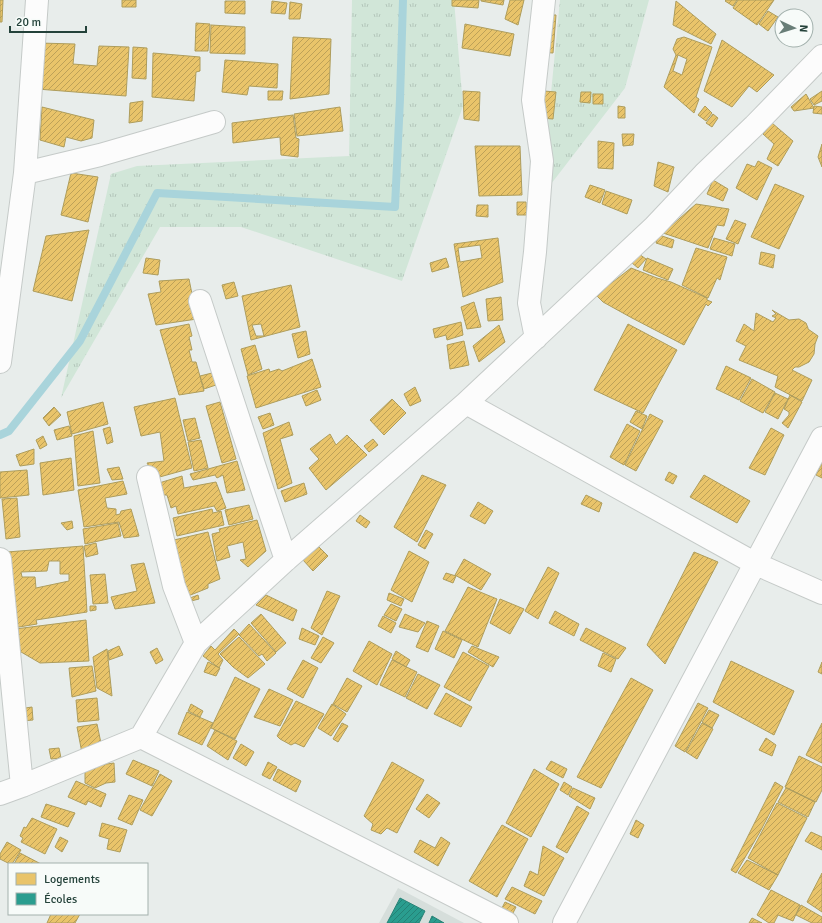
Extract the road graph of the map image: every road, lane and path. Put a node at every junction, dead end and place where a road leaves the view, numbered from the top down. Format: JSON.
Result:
{"nodes":[{"id":1,"x":37,"y":0,"type":"edge"},
{"id":2,"x":544,"y":0,"type":"edge"},
{"id":3,"x":822,"y":56,"type":"edge"},
{"id":4,"x":214,"y":122,"type":"dead end"},
{"id":5,"x":25,"y":173,"type":"junction"},
{"id":6,"x":200,"y":301,"type":"dead end"},
{"id":7,"x":536,"y":338,"type":"junction"},
{"id":8,"x":0,"y":362,"type":"edge"},
{"id":9,"x":466,"y":403,"type":"junction"},
{"id":10,"x":822,"y":438,"type":"edge"},
{"id":11,"x":148,"y":477,"type":"dead end"},
{"id":12,"x":0,"y":559,"type":"edge"},
{"id":13,"x":286,"y":560,"type":"junction"},
{"id":14,"x":756,"y":564,"type":"junction"},
{"id":15,"x":822,"y":593,"type":"edge"},
{"id":16,"x":196,"y":642,"type":"junction"},
{"id":17,"x":141,"y":737,"type":"junction"},
{"id":18,"x":22,"y":786,"type":"junction"},
{"id":19,"x":0,"y":794,"type":"edge"},
{"id":20,"x":507,"y":923,"type":"edge"},
{"id":21,"x":564,"y":923,"type":"edge"}],
"edges":[{"from":1,"to":5,"type":"street"},
{"from":2,"to":7,"type":"street"},
{"from":3,"to":7,"type":"street"},
{"from":4,"to":5,"type":"street"},
{"from":5,"to":8,"type":"street"},
{"from":6,"to":13,"type":"street"},
{"from":7,"to":9,"type":"street"},
{"from":9,"to":13,"type":"street"},
{"from":9,"to":14,"type":"street"},
{"from":10,"to":14,"type":"street"},
{"from":11,"to":16,"type":"street"},
{"from":12,"to":18,"type":"street"},
{"from":13,"to":16,"type":"street"},
{"from":14,"to":15,"type":"street"},
{"from":14,"to":21,"type":"street"},
{"from":16,"to":17,"type":"street"},
{"from":17,"to":18,"type":"street"},
{"from":17,"to":20,"type":"street"},
{"from":18,"to":19,"type":"street"}]}
